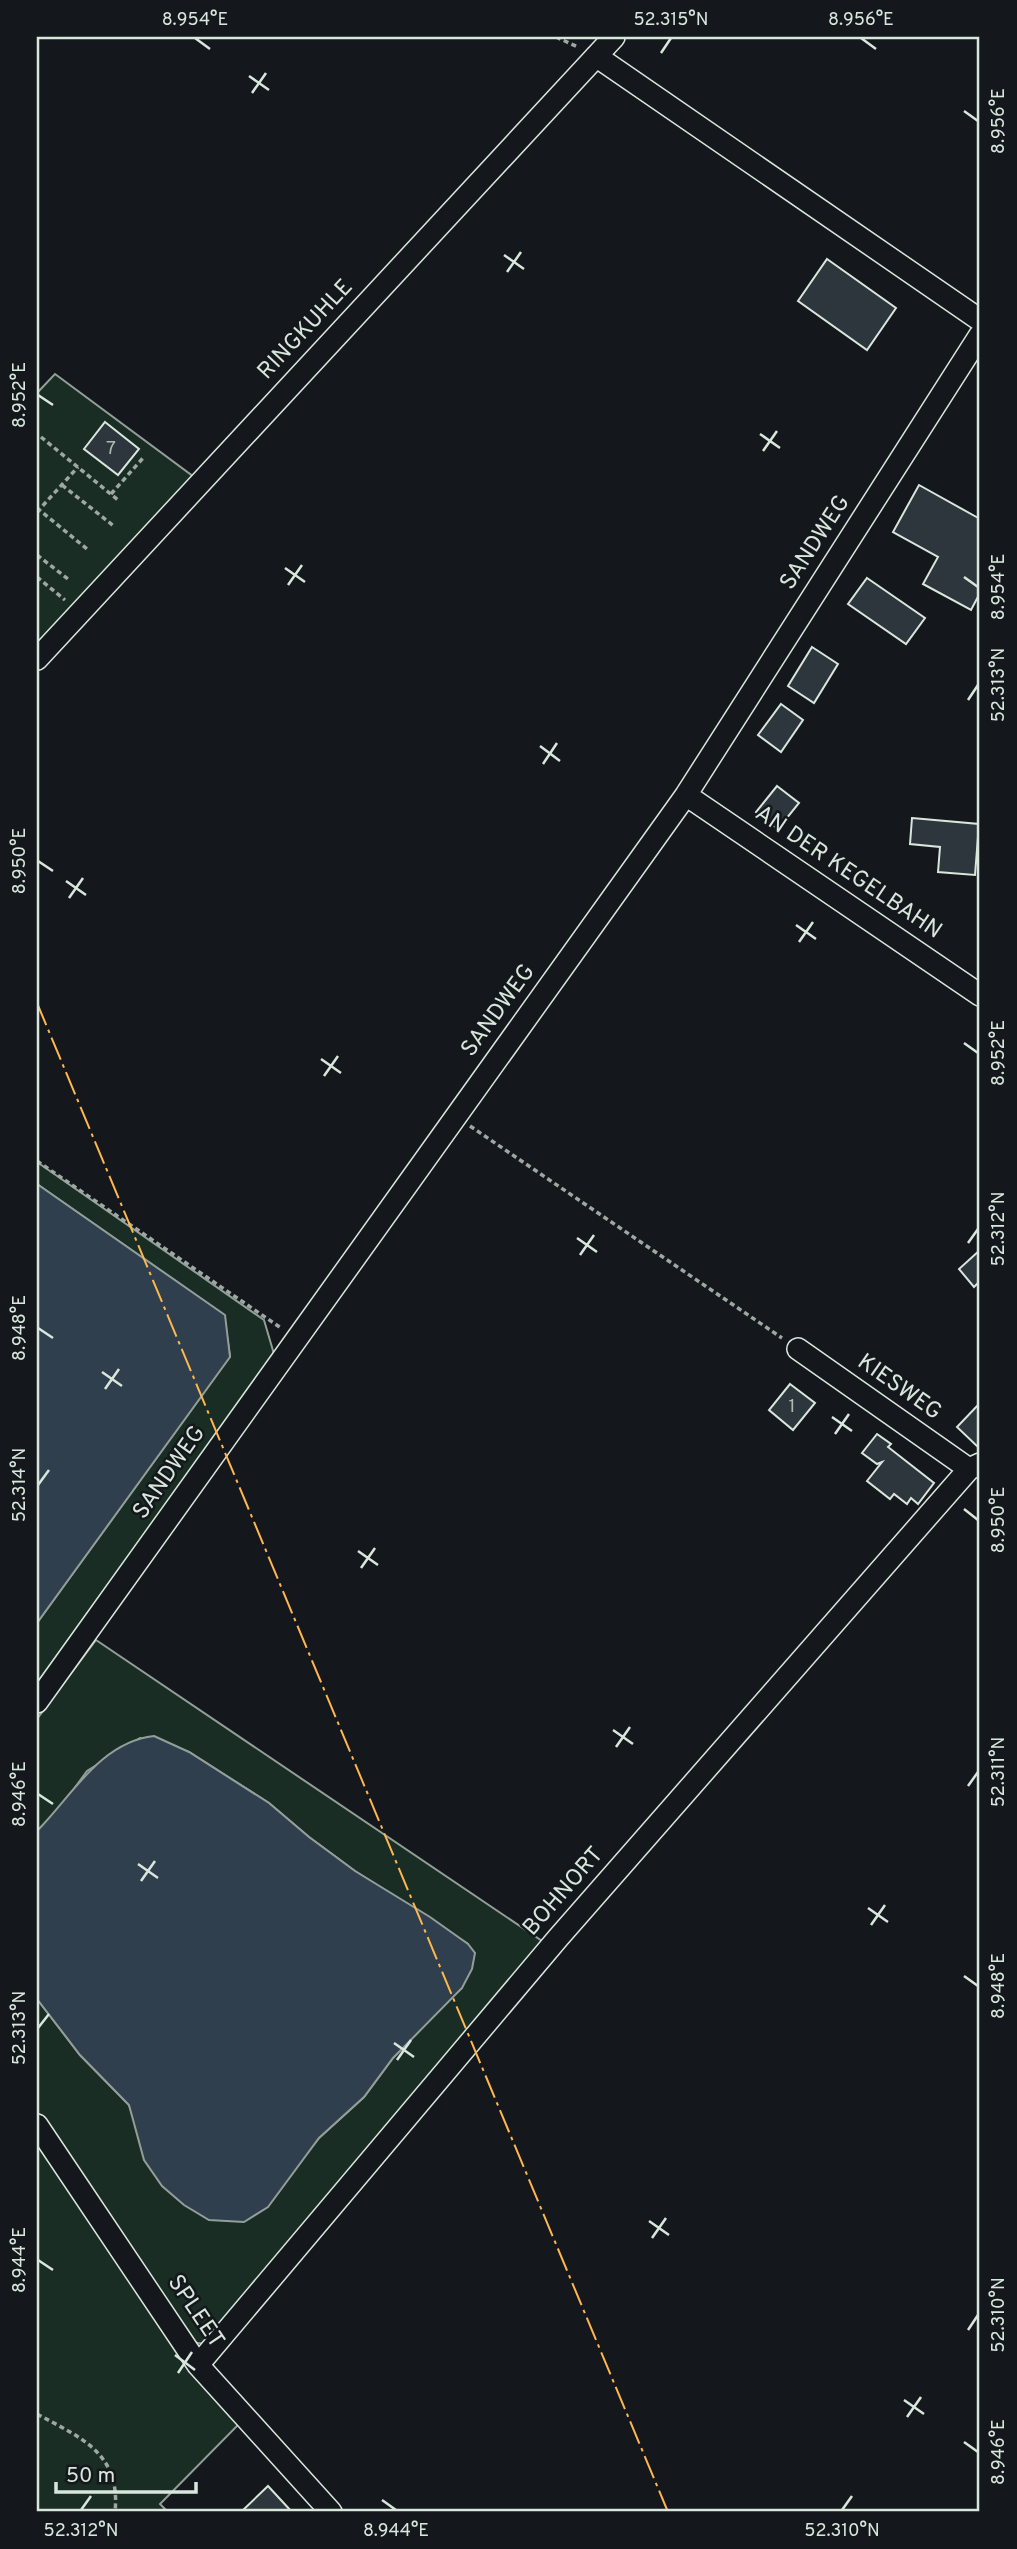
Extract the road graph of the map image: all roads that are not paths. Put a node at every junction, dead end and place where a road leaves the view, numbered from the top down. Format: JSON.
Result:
{"nodes":[{"id":1,"x":614,"y":37,"type":"edge"},
{"id":2,"x":596,"y":56,"type":"junction"},
{"id":3,"x":980,"y":320,"type":"edge"},
{"id":4,"x":980,"y":335,"type":"edge"},
{"id":5,"x":37,"y":659,"type":"edge"},
{"id":6,"x":686,"y":795,"type":"junction"},
{"id":7,"x":980,"y":995,"type":"edge"},
{"id":8,"x":798,"y":1349,"type":"road end"},
{"id":9,"x":975,"y":1467,"type":"edge"},
{"id":10,"x":37,"y":1702,"type":"edge"},
{"id":11,"x":37,"y":2124,"type":"edge"},
{"id":12,"x":198,"y":2365,"type":"junction"},
{"id":13,"x":331,"y":2512,"type":"edge"}],
"edges":[{"from":1,"to":2,"type":"street","name":"RINGKUHLE"},
{"from":2,"to":3,"type":"street"},
{"from":2,"to":5,"type":"street","name":"RINGKUHLE"},
{"from":4,"to":6,"type":"street","name":"SANDWEG"},
{"from":6,"to":7,"type":"street","name":"AN DER KEGELBAHN"},
{"from":6,"to":10,"type":"street","name":"SANDWEG"},
{"from":8,"to":9,"type":"street","name":"KIESWEG"},
{"from":9,"to":12,"type":"street","name":"BOHNORT"},
{"from":11,"to":12,"type":"street","name":"SPLEET"},
{"from":12,"to":13,"type":"street","name":"SPLEET"}]}
